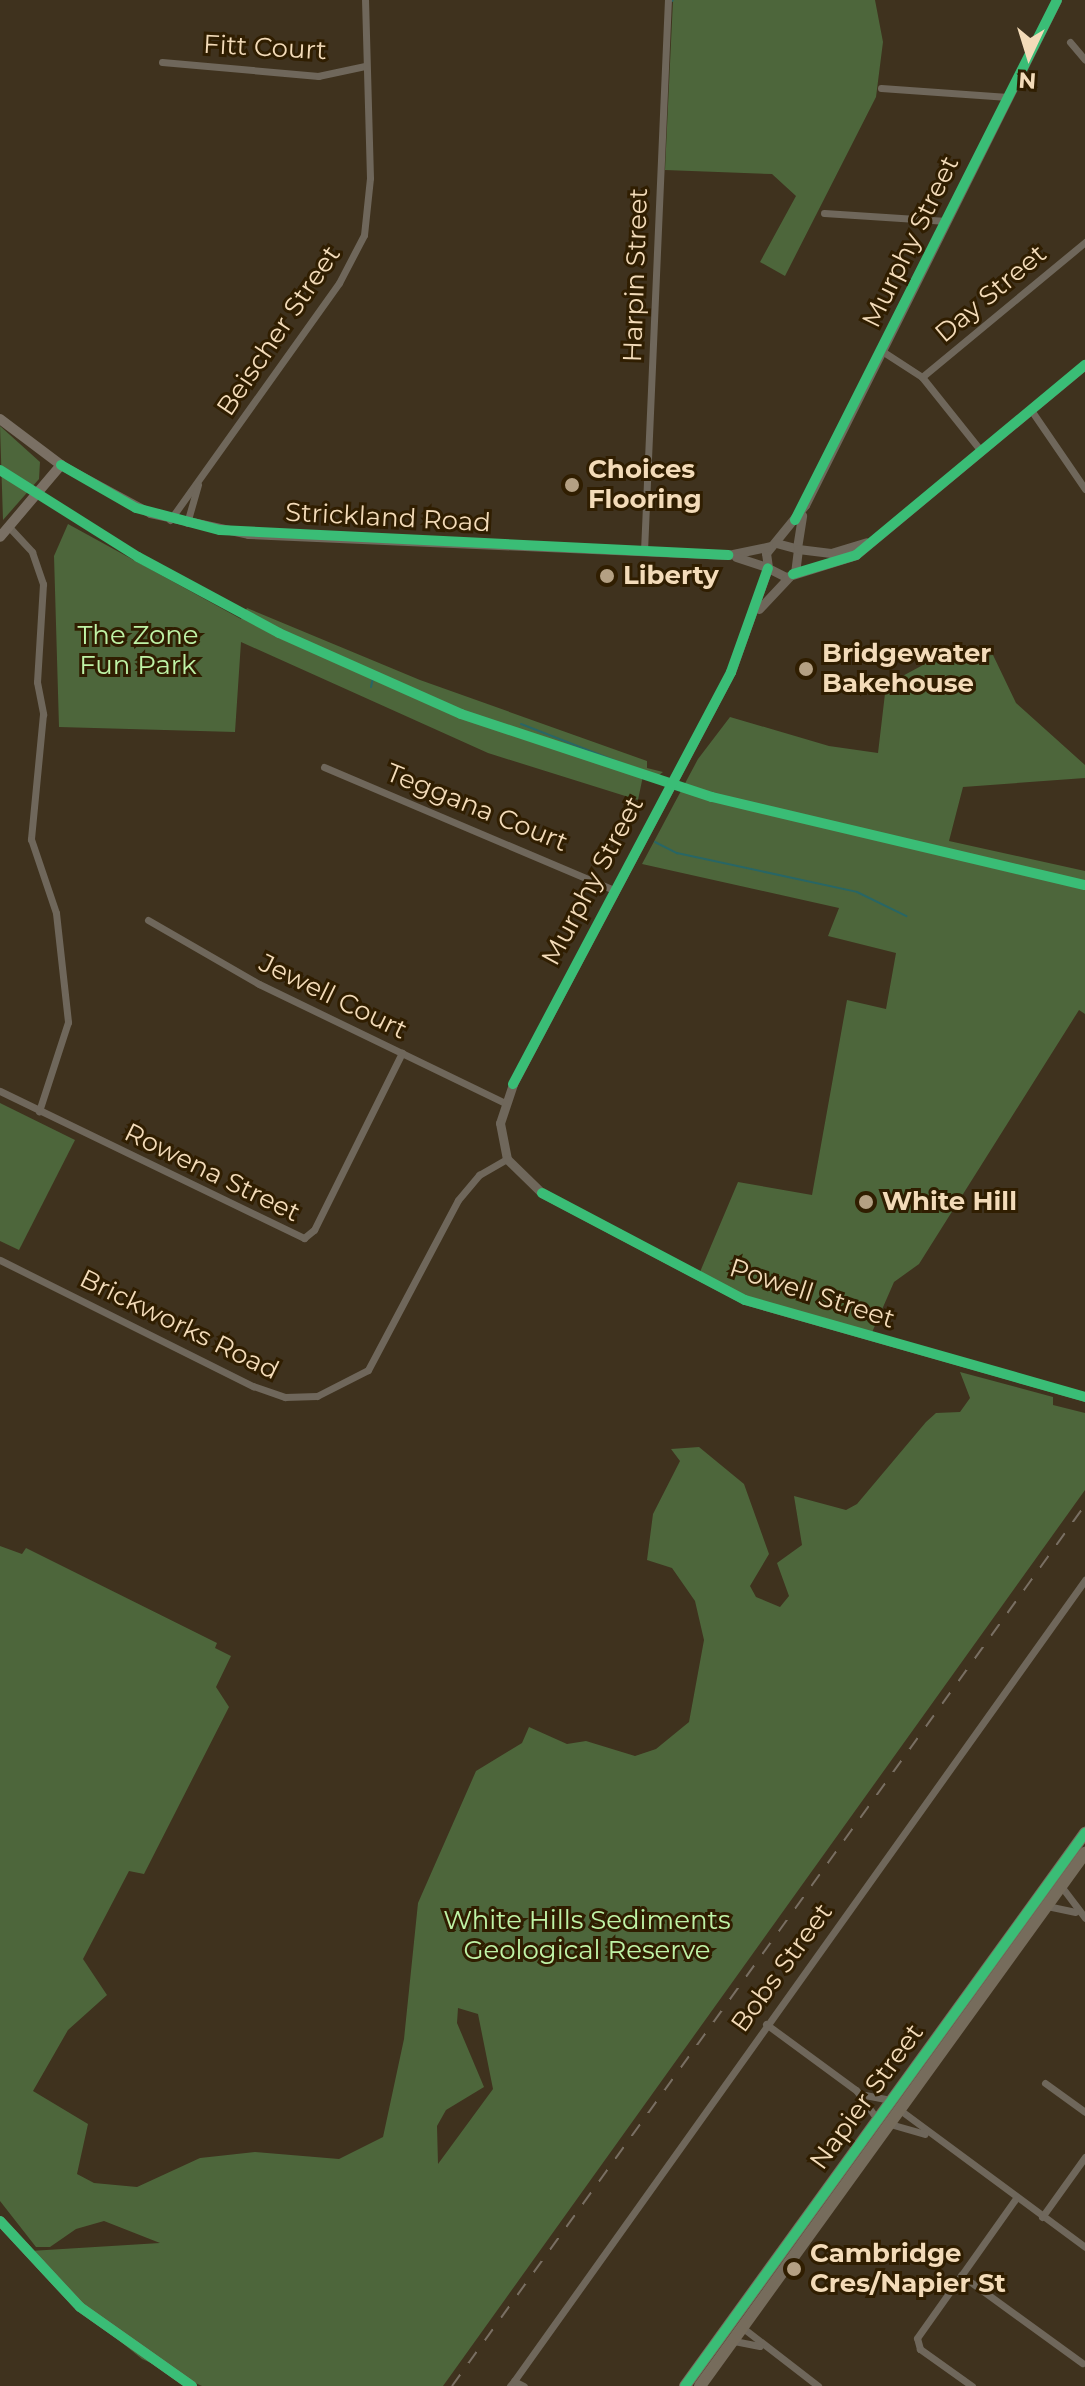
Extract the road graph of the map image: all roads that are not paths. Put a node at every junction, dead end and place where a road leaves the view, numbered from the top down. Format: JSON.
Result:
{"nodes":[{"id":1,"x":365,"y":0,"type":"edge"},
{"id":2,"x":668,"y":0,"type":"edge"},
{"id":3,"x":1044,"y":0,"type":"edge"},
{"id":4,"x":1056,"y":3,"type":"edge"},
{"id":5,"x":1070,"y":42,"type":"dead end"},
{"id":6,"x":1085,"y":60,"type":"edge"},
{"id":7,"x":162,"y":62,"type":"dead end"},
{"id":8,"x":365,"y":66,"type":"junction"},
{"id":9,"x":881,"y":88,"type":"dead end"},
{"id":10,"x":1008,"y":97,"type":"junction"},
{"id":11,"x":824,"y":213,"type":"dead end"},
{"id":12,"x":947,"y":221,"type":"junction"},
{"id":13,"x":1085,"y":242,"type":"edge"},
{"id":14,"x":882,"y":351,"type":"junction"},
{"id":15,"x":1085,"y":365,"type":"edge"},
{"id":16,"x":922,"y":377,"type":"junction"},
{"id":17,"x":1031,"y":410,"type":"junction"},
{"id":18,"x":0,"y":419,"type":"edge"},
{"id":19,"x":981,"y":451,"type":"junction"},
{"id":20,"x":61,"y":465,"type":"junction"},
{"id":21,"x":1085,"y":472,"type":"edge"},
{"id":22,"x":1077,"y":477,"type":"junction"},
{"id":23,"x":199,"y":483,"type":"junction"},
{"id":24,"x":1085,"y":489,"type":"edge"},
{"id":25,"x":805,"y":505,"type":"junction"},
{"id":26,"x":170,"y":520,"type":"junction"},
{"id":27,"x":187,"y":525,"type":"junction"},
{"id":28,"x":9,"y":527,"type":"junction"},
{"id":29,"x":0,"y":537,"type":"edge"},
{"id":30,"x":872,"y":539,"type":"junction"},
{"id":31,"x":773,"y":545,"type":"junction"},
{"id":32,"x":797,"y":549,"type":"junction"},
{"id":33,"x":644,"y":551,"type":"junction"},
{"id":34,"x":728,"y":555,"type":"junction"},
{"id":35,"x":768,"y":568,"type":"junction"},
{"id":36,"x":791,"y":575,"type":"junction"},
{"id":37,"x":755,"y":615,"type":"junction"},
{"id":38,"x":324,"y":767,"type":"dead end"},
{"id":39,"x":612,"y":889,"type":"junction"},
{"id":40,"x":148,"y":920,"type":"dead end"},
{"id":41,"x":402,"y":1053,"type":"junction"},
{"id":42,"x":0,"y":1091,"type":"edge"},
{"id":43,"x":505,"y":1103,"type":"junction"},
{"id":44,"x":39,"y":1111,"type":"junction"},
{"id":45,"x":507,"y":1159,"type":"junction"},
{"id":46,"x":0,"y":1260,"type":"edge"},
{"id":47,"x":1085,"y":1397,"type":"edge"},
{"id":48,"x":1085,"y":1580,"type":"edge"},
{"id":49,"x":1085,"y":1833,"type":"edge"},
{"id":50,"x":1085,"y":1852,"type":"edge"},
{"id":51,"x":1061,"y":1886,"type":"junction"},
{"id":52,"x":1046,"y":1887,"type":"junction"},
{"id":53,"x":1047,"y":1906,"type":"junction"},
{"id":54,"x":1083,"y":1917,"type":"edge"},
{"id":55,"x":766,"y":2024,"type":"junction"},
{"id":56,"x":1045,"y":2083,"type":"dead end"},
{"id":57,"x":856,"y":2090,"type":"junction"},
{"id":58,"x":896,"y":2105,"type":"junction"},
{"id":59,"x":1085,"y":2112,"type":"edge"},
{"id":60,"x":884,"y":2122,"type":"junction"},
{"id":61,"x":931,"y":2137,"type":"junction"},
{"id":62,"x":870,"y":2152,"type":"junction"},
{"id":63,"x":1085,"y":2157,"type":"edge"},
{"id":64,"x":844,"y":2167,"type":"junction"},
{"id":65,"x":1016,"y":2198,"type":"junction"},
{"id":66,"x":819,"y":2202,"type":"junction"},
{"id":67,"x":1042,"y":2217,"type":"junction"},
{"id":68,"x":0,"y":2221,"type":"edge"},
{"id":69,"x":1085,"y":2247,"type":"edge"},
{"id":70,"x":961,"y":2275,"type":"junction"},
{"id":71,"x":743,"y":2328,"type":"junction"},
{"id":72,"x":733,"y":2341,"type":"junction"},
{"id":73,"x":766,"y":2349,"type":"junction"},
{"id":74,"x":1082,"y":2363,"type":"dead end"},
{"id":75,"x":512,"y":2383,"type":"edge"},
{"id":76,"x":192,"y":2386,"type":"edge"},
{"id":77,"x":524,"y":2386,"type":"edge"},
{"id":78,"x":686,"y":2386,"type":"edge"},
{"id":79,"x":700,"y":2386,"type":"edge"},
{"id":80,"x":818,"y":2386,"type":"edge"},
{"id":81,"x":972,"y":2386,"type":"edge"}],
"edges":[{"from":1,"to":8,"type":"street","name":"Beischer Street"},
{"from":2,"to":33,"type":"street","name":"Harpin Street"},
{"from":3,"to":4,"type":"street"},
{"from":4,"to":10,"type":"street","name":"Murphy Street"},
{"from":5,"to":6,"type":"street"},
{"from":7,"to":8,"type":"street","name":"Fitt Court"},
{"from":8,"to":23,"type":"street","name":"Beischer Street"},
{"from":9,"to":10,"type":"street"},
{"from":10,"to":12,"type":"street","name":"Murphy Street"},
{"from":11,"to":12,"type":"street"},
{"from":12,"to":14,"type":"street","name":"Murphy Street"},
{"from":13,"to":16,"type":"street","name":"Day Street"},
{"from":14,"to":16,"type":"street"},
{"from":14,"to":25,"type":"street","name":"Murphy Street"},
{"from":15,"to":17,"type":"street"},
{"from":16,"to":19,"type":"street"},
{"from":17,"to":19,"type":"street"},
{"from":17,"to":22,"type":"street"},
{"from":18,"to":20,"type":"main road","name":"Strickland Road"},
{"from":19,"to":30,"type":"street"},
{"from":20,"to":26,"type":"street","name":"Strickland Road"},
{"from":20,"to":28,"type":"main road"},
{"from":21,"to":22,"type":"street"},
{"from":22,"to":24,"type":"street"},
{"from":23,"to":26,"type":"street","name":"Beischer Street"},
{"from":23,"to":27,"type":"street","name":"Beischer Street"},
{"from":25,"to":31,"type":"street","name":"Murphy Street"},
{"from":25,"to":32,"type":"street","name":"Murphy Street"},
{"from":26,"to":27,"type":"street","name":"Strickland Road"},
{"from":27,"to":33,"type":"street","name":"Strickland Road"},
{"from":28,"to":29,"type":"main road"},
{"from":28,"to":44,"type":"street"},
{"from":30,"to":32,"type":"street"},
{"from":30,"to":36,"type":"street"},
{"from":31,"to":32,"type":"street"},
{"from":31,"to":34,"type":"street","name":"Strickland Road"},
{"from":31,"to":35,"type":"street","name":"Murphy Street"},
{"from":32,"to":36,"type":"street","name":"Murphy Street"},
{"from":33,"to":34,"type":"street","name":"Strickland Road"},
{"from":34,"to":35,"type":"street","name":"Strickland Road"},
{"from":35,"to":36,"type":"street","name":"Strickland Road"},
{"from":35,"to":37,"type":"street","name":"Murphy Street"},
{"from":36,"to":37,"type":"street","name":"Murphy Street"},
{"from":37,"to":39,"type":"street","name":"Murphy Street"},
{"from":38,"to":39,"type":"street","name":"Teggana Court"},
{"from":39,"to":43,"type":"street","name":"Murphy Street"},
{"from":40,"to":41,"type":"street","name":"Jewell Court"},
{"from":41,"to":43,"type":"street","name":"Jewell Court"},
{"from":41,"to":44,"type":"street","name":"Rowena Street"},
{"from":42,"to":44,"type":"street","name":"Rowena Street"},
{"from":43,"to":45,"type":"street","name":"Murphy Street"},
{"from":45,"to":46,"type":"street","name":"Brickworks Road"},
{"from":45,"to":47,"type":"street","name":"Powell Street"},
{"from":48,"to":55,"type":"street","name":"Bobs Street"},
{"from":49,"to":52,"type":"highway","name":"Napier Street"},
{"from":50,"to":51,"type":"highway","name":"Napier Street"},
{"from":50,"to":52,"type":"highway"},
{"from":51,"to":53,"type":"highway","name":"Napier Street"},
{"from":51,"to":54,"type":"street"},
{"from":52,"to":58,"type":"highway","name":"Napier Street"},
{"from":53,"to":54,"type":"street"},
{"from":53,"to":58,"type":"highway","name":"Napier Street"},
{"from":55,"to":57,"type":"street"},
{"from":55,"to":75,"type":"street","name":"Bobs Street"},
{"from":56,"to":59,"type":"street"},
{"from":57,"to":58,"type":"street"},
{"from":57,"to":60,"type":"street"},
{"from":58,"to":60,"type":"highway","name":"Napier Street"},
{"from":58,"to":61,"type":"street"},
{"from":58,"to":64,"type":"highway"},
{"from":60,"to":61,"type":"street"},
{"from":60,"to":62,"type":"highway","name":"Napier Street"},
{"from":60,"to":64,"type":"highway","name":"Napier Street"},
{"from":61,"to":65,"type":"street"},
{"from":62,"to":66,"type":"highway"},
{"from":62,"to":71,"type":"highway","name":"Napier Street"},
{"from":63,"to":67,"type":"street"},
{"from":64,"to":66,"type":"highway","name":"Napier Street"},
{"from":65,"to":67,"type":"street"},
{"from":65,"to":70,"type":"street"},
{"from":66,"to":78,"type":"highway","name":"Napier Street"},
{"from":67,"to":69,"type":"street"},
{"from":68,"to":76,"type":"main road"},
{"from":70,"to":74,"type":"street"},
{"from":70,"to":81,"type":"street"},
{"from":71,"to":72,"type":"highway","name":"Napier Street"},
{"from":71,"to":73,"type":"street"},
{"from":71,"to":78,"type":"highway"},
{"from":72,"to":73,"type":"street"},
{"from":72,"to":79,"type":"highway","name":"Napier Street"},
{"from":73,"to":80,"type":"street"},
{"from":75,"to":77,"type":"street"}]}
